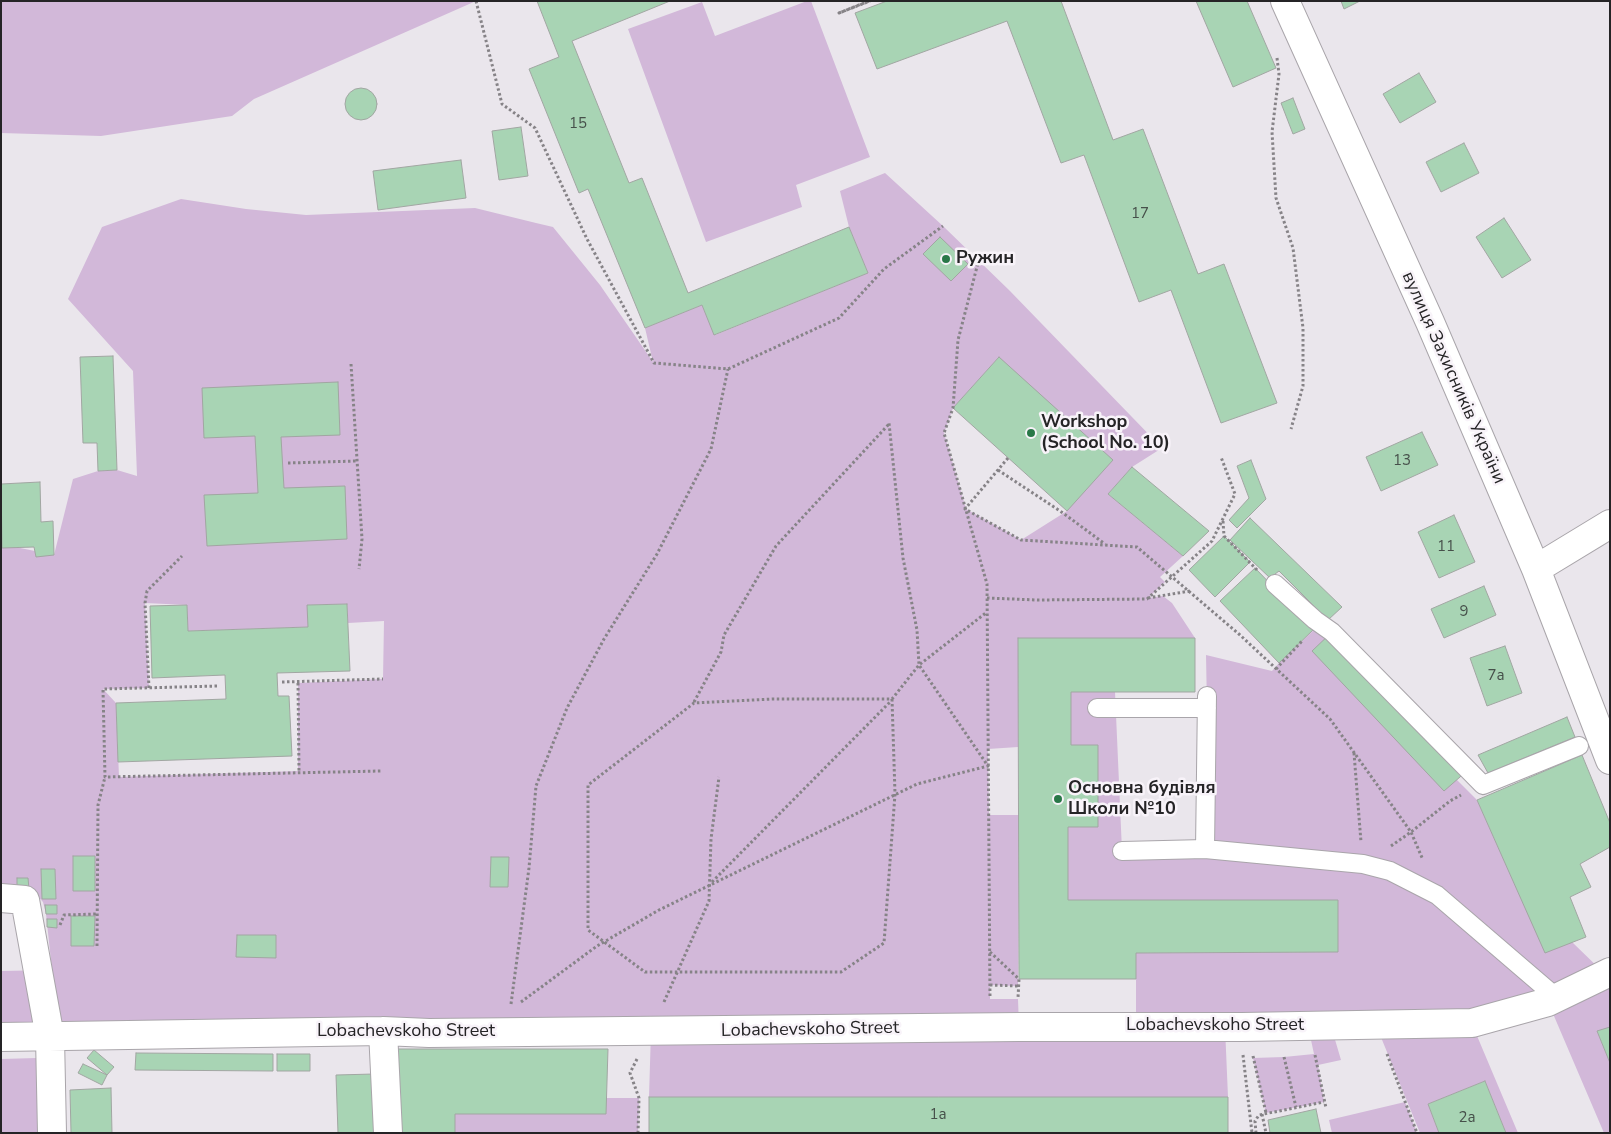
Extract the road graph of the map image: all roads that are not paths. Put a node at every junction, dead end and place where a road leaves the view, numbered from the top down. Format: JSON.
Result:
{"nodes":[{"id":1,"x":1284,"y":1,"type":"edge"},
{"id":2,"x":1610,"y":524,"type":"edge"},
{"id":3,"x":1536,"y":569,"type":"junction"},
{"id":4,"x":1275,"y":584,"type":"road end"},
{"id":5,"x":1097,"y":708,"type":"dead end"},
{"id":6,"x":1578,"y":746,"type":"dead end"},
{"id":7,"x":1610,"y":760,"type":"edge"},
{"id":8,"x":1205,"y":849,"type":"junction"},
{"id":9,"x":1122,"y":851,"type":"dead end"},
{"id":10,"x":1,"y":898,"type":"edge"},
{"id":11,"x":1610,"y":972,"type":"edge"},
{"id":12,"x":1558,"y":998,"type":"junction"},
{"id":13,"x":383,"y":1031,"type":"junction"},
{"id":14,"x":1,"y":1037,"type":"edge"},
{"id":15,"x":50,"y":1037,"type":"junction"},
{"id":16,"x":52,"y":1133,"type":"edge"},
{"id":17,"x":388,"y":1133,"type":"edge"}],
"edges":[{"from":1,"to":3,"type":"street","name":"вулиця Захисників України"},
{"from":2,"to":3,"type":"street"},
{"from":3,"to":7,"type":"street","name":"вулиця Захисників України"},
{"from":4,"to":6,"type":"lane"},
{"from":5,"to":8,"type":"lane"},
{"from":8,"to":9,"type":"lane"},
{"from":8,"to":12,"type":"lane"},
{"from":10,"to":15,"type":"street"},
{"from":11,"to":12,"type":"street","name":"Lobachevskoho Street"},
{"from":12,"to":13,"type":"street","name":"Lobachevskoho Street"},
{"from":13,"to":15,"type":"street","name":"Lobachevskoho Street"},
{"from":13,"to":17,"type":"street"},
{"from":14,"to":15,"type":"street","name":"Lobachevskoho Street"},
{"from":15,"to":16,"type":"street"}]}
